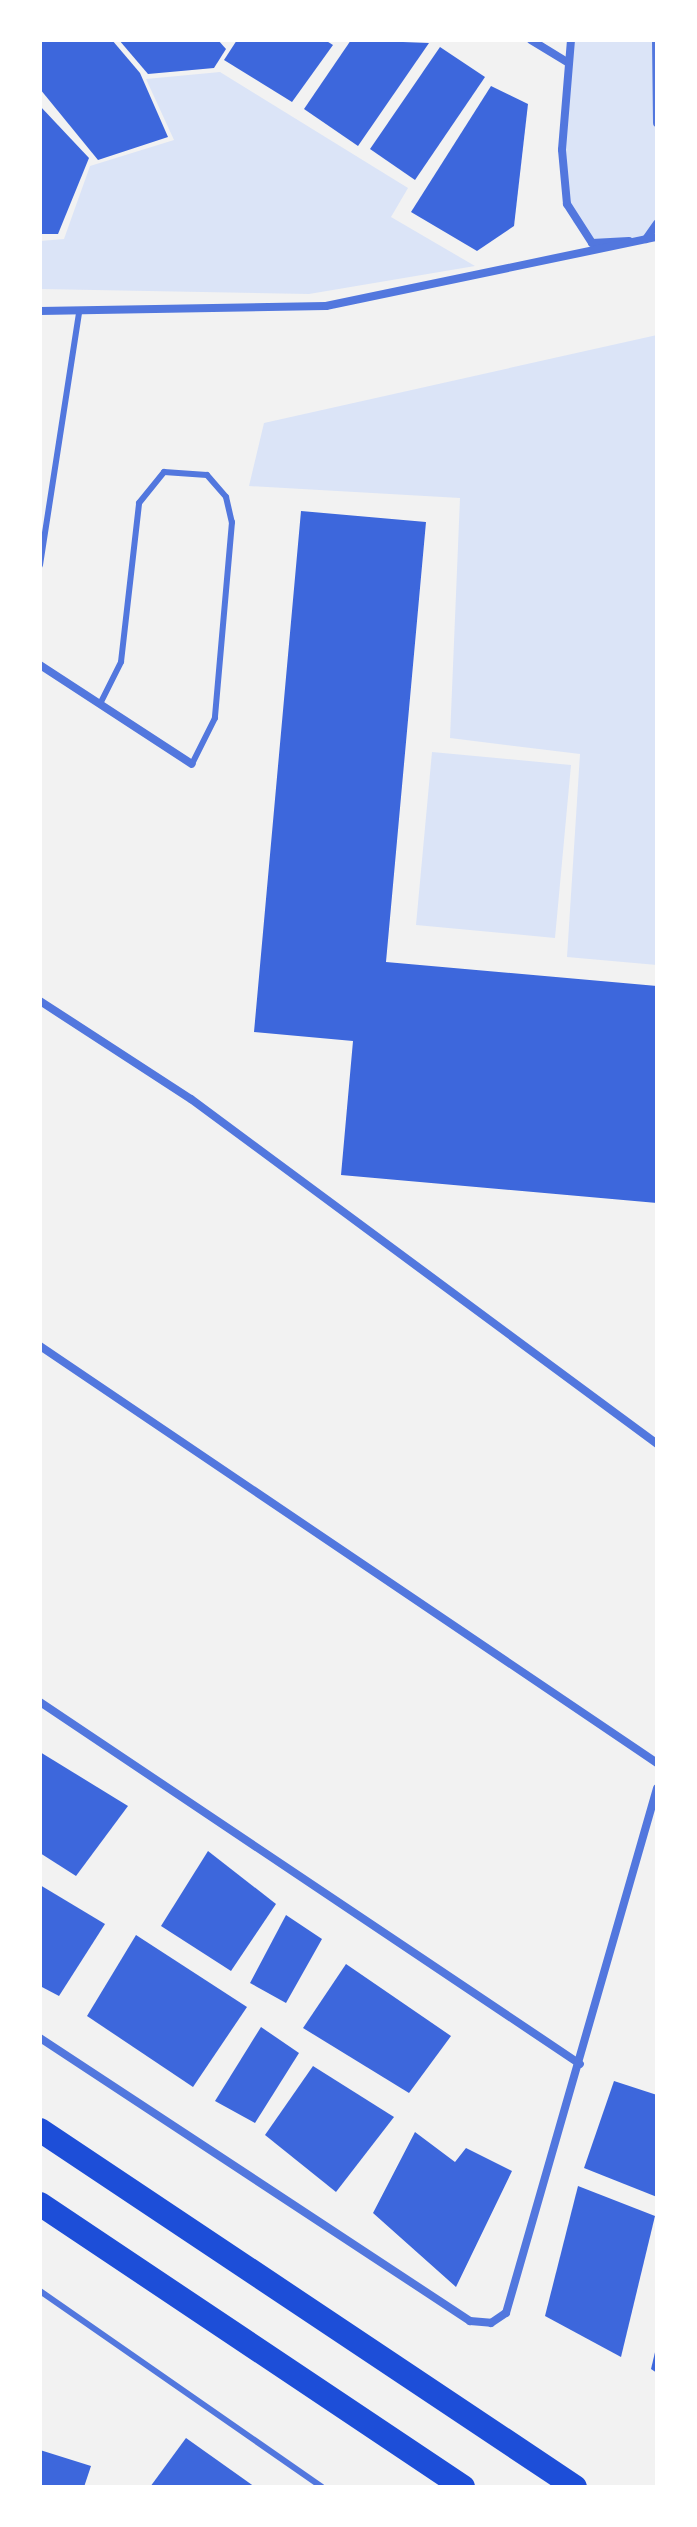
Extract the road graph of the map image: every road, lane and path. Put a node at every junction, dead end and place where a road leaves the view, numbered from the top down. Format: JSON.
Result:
{"nodes":[{"id":1,"x":531,"y":40,"type":"edge"},
{"id":2,"x":571,"y":40,"type":"edge"},
{"id":3,"x":656,"y":40,"type":"edge"},
{"id":4,"x":567,"y":62,"type":"junction"},
{"id":5,"x":657,"y":123,"type":"edge"},
{"id":6,"x":657,"y":223,"type":"edge"},
{"id":7,"x":657,"y":237,"type":"edge"},
{"id":8,"x":645,"y":240,"type":"junction"},
{"id":9,"x":40,"y":311,"type":"edge"},
{"id":10,"x":79,"y":313,"type":"junction"},
{"id":11,"x":40,"y":565,"type":"edge"},
{"id":12,"x":40,"y":665,"type":"edge"},
{"id":13,"x":100,"y":704,"type":"junction"},
{"id":14,"x":192,"y":764,"type":"joint"},
{"id":15,"x":40,"y":1001,"type":"edge"},
{"id":16,"x":40,"y":1346,"type":"edge"},
{"id":17,"x":657,"y":1444,"type":"edge"},
{"id":18,"x":40,"y":1702,"type":"edge"},
{"id":19,"x":657,"y":1763,"type":"edge"},
{"id":20,"x":657,"y":1788,"type":"edge"},
{"id":21,"x":40,"y":2038,"type":"edge"},
{"id":22,"x":580,"y":2064,"type":"junction"},
{"id":23,"x":40,"y":2130,"type":"edge"},
{"id":24,"x":40,"y":2204,"type":"edge"},
{"id":25,"x":40,"y":2291,"type":"edge"},
{"id":26,"x":322,"y":2487,"type":"edge"},
{"id":27,"x":463,"y":2487,"type":"edge"},
{"id":28,"x":575,"y":2487,"type":"edge"}],
"edges":[{"from":1,"to":4,"type":"street"},
{"from":2,"to":4,"type":"street"},
{"from":3,"to":5,"type":"street"},
{"from":4,"to":8,"type":"street"},
{"from":6,"to":8,"type":"street"},
{"from":7,"to":8,"type":"street"},
{"from":8,"to":10,"type":"street"},
{"from":9,"to":10,"type":"street"},
{"from":10,"to":11,"type":"lane"},
{"from":12,"to":13,"type":"street"},
{"from":13,"to":14,"type":"street"},
{"from":13,"to":14,"type":"lane"},
{"from":15,"to":17,"type":"street"},
{"from":16,"to":19,"type":"street"},
{"from":18,"to":22,"type":"street"},
{"from":20,"to":22,"type":"street"},
{"from":21,"to":22,"type":"street"},
{"from":23,"to":28,"type":"highway"},
{"from":24,"to":27,"type":"highway"},
{"from":25,"to":26,"type":"lane"}]}
